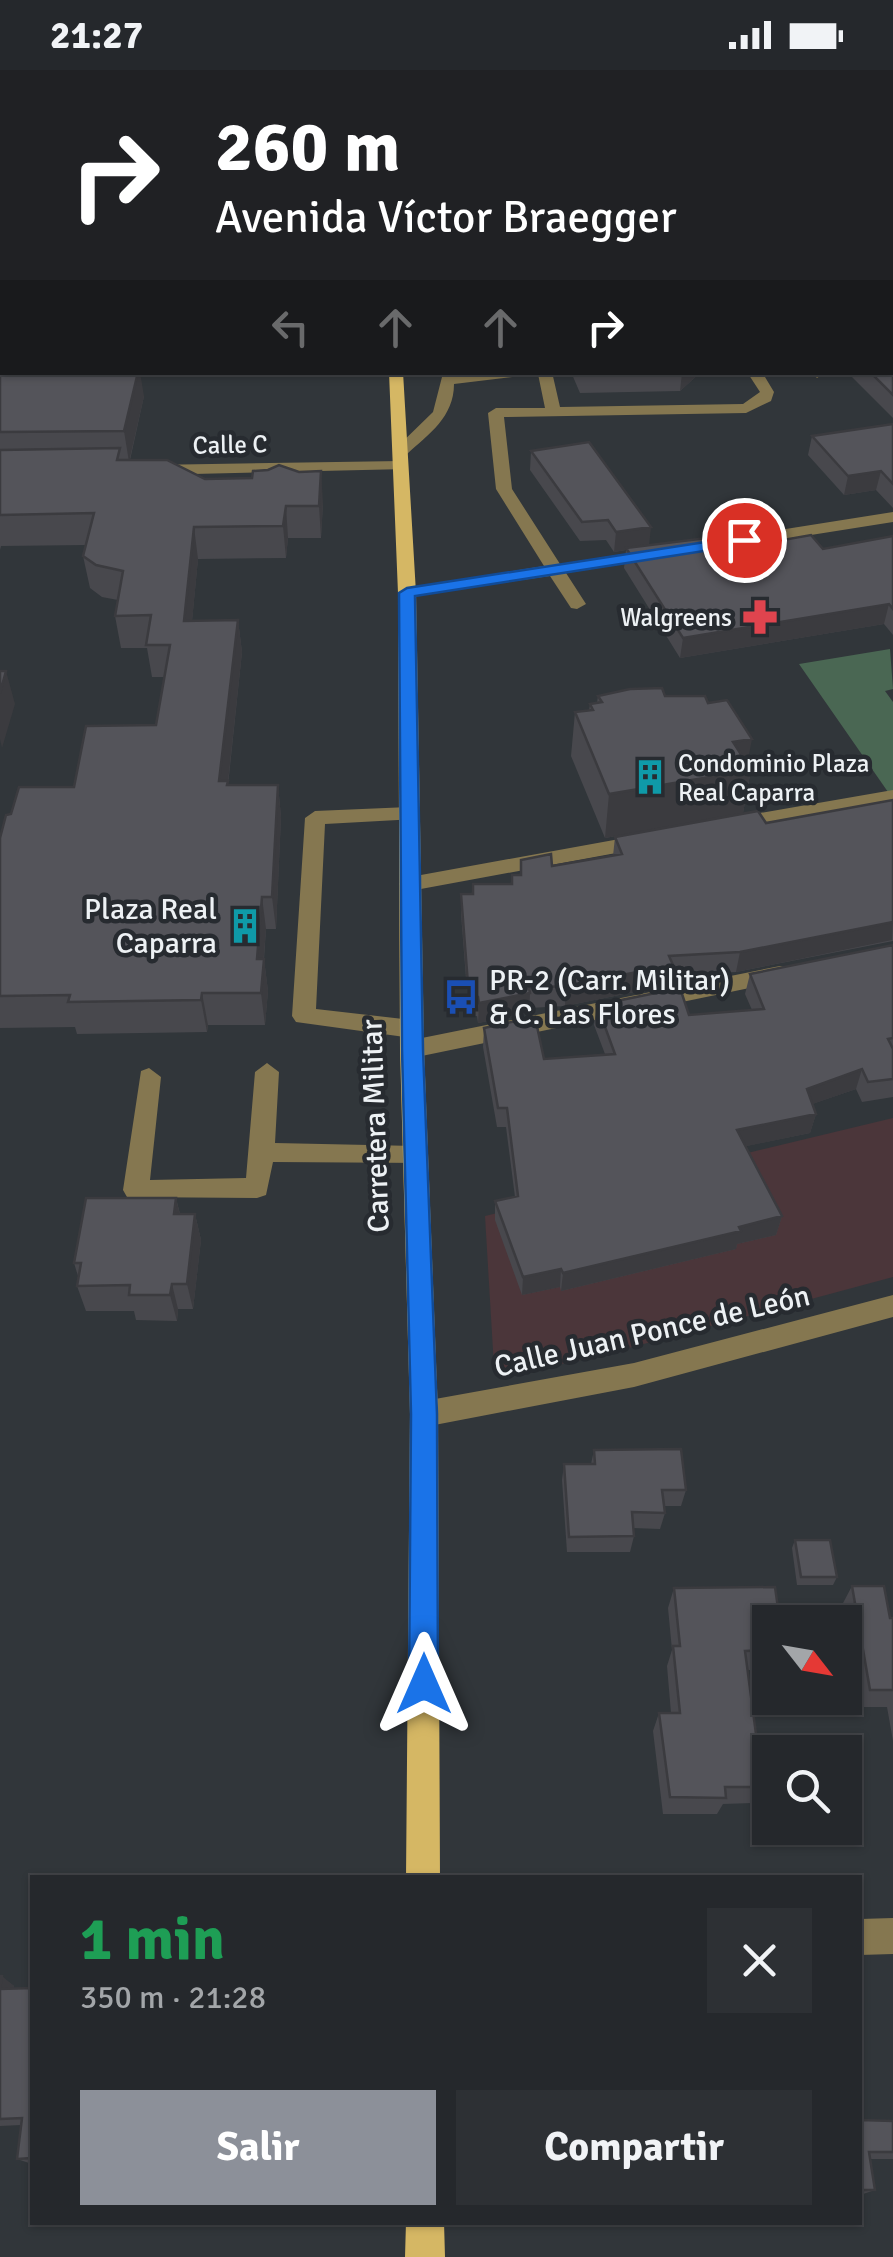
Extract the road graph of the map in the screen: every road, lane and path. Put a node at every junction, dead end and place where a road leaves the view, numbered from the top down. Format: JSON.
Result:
{"nodes":[{"id":1,"x":396,"y":375,"type":"edge"},
{"id":2,"x":500,"y":375,"type":"edge"},
{"id":3,"x":546,"y":375,"type":"edge"},
{"id":4,"x":756,"y":375,"type":"edge"},
{"id":5,"x":553,"y":412,"type":"junction"},
{"id":6,"x":401,"y":459,"type":"junction"},
{"id":7,"x":134,"y":470,"type":"edge"},
{"id":8,"x":893,"y":517,"type":"edge"},
{"id":9,"x":716,"y":545,"type":"edge"},
{"id":10,"x":676,"y":551,"type":"edge"},
{"id":11,"x":558,"y":570,"type":"junction"},
{"id":12,"x":407,"y":593,"type":"junction"},
{"id":13,"x":577,"y":604,"type":"dead end"},
{"id":14,"x":893,"y":796,"type":"edge"},
{"id":15,"x":410,"y":814,"type":"junction"},
{"id":16,"x":700,"y":831,"type":"edge"},
{"id":17,"x":661,"y":838,"type":"edge"},
{"id":18,"x":410,"y":884,"type":"junction"},
{"id":19,"x":796,"y":971,"type":"edge"},
{"id":20,"x":412,"y":1039,"type":"junction"},
{"id":21,"x":267,"y":1072,"type":"dead end"},
{"id":22,"x":149,"y":1077,"type":"dead end"},
{"id":23,"x":262,"y":1152,"type":"junction"},
{"id":24,"x":416,"y":1156,"type":"junction"},
{"id":25,"x":893,"y":1306,"type":"edge"},
{"id":26,"x":424,"y":1414,"type":"junction"},
{"id":27,"x":424,"y":1875,"type":"edge"},
{"id":28,"x":893,"y":1936,"type":"edge"},
{"id":29,"x":862,"y":1937,"type":"edge"},
{"id":30,"x":425,"y":2225,"type":"edge"},
{"id":31,"x":425,"y":2257,"type":"edge"}],
"edges":[{"from":1,"to":6,"type":"main road","name":"Carretera Militar"},
{"from":2,"to":6,"type":"street"},
{"from":3,"to":5,"type":"street"},
{"from":4,"to":5,"type":"street"},
{"from":5,"to":11,"type":"street"},
{"from":6,"to":7,"type":"street","name":"Calle C"},
{"from":6,"to":12,"type":"main road","name":"Carretera Militar"},
{"from":8,"to":9,"type":"street"},
{"from":10,"to":11,"type":"street"},
{"from":11,"to":12,"type":"street"},
{"from":11,"to":13,"type":"street"},
{"from":12,"to":15,"type":"main road","name":"Carretera Militar"},
{"from":14,"to":16,"type":"street"},
{"from":15,"to":18,"type":"main road","name":"Carretera Militar"},
{"from":15,"to":20,"type":"street"},
{"from":17,"to":18,"type":"street"},
{"from":18,"to":20,"type":"main road","name":"Carretera Militar"},
{"from":19,"to":20,"type":"street"},
{"from":20,"to":24,"type":"main road","name":"Carretera Militar"},
{"from":21,"to":23,"type":"street"},
{"from":22,"to":23,"type":"street"},
{"from":23,"to":24,"type":"street"},
{"from":24,"to":26,"type":"main road","name":"Carretera Militar"},
{"from":25,"to":26,"type":"street","name":"Calle Juan Ponce de León"},
{"from":26,"to":27,"type":"main road","name":"Carretera Militar"},
{"from":28,"to":29,"type":"street"},
{"from":30,"to":31,"type":"main road"}]}
